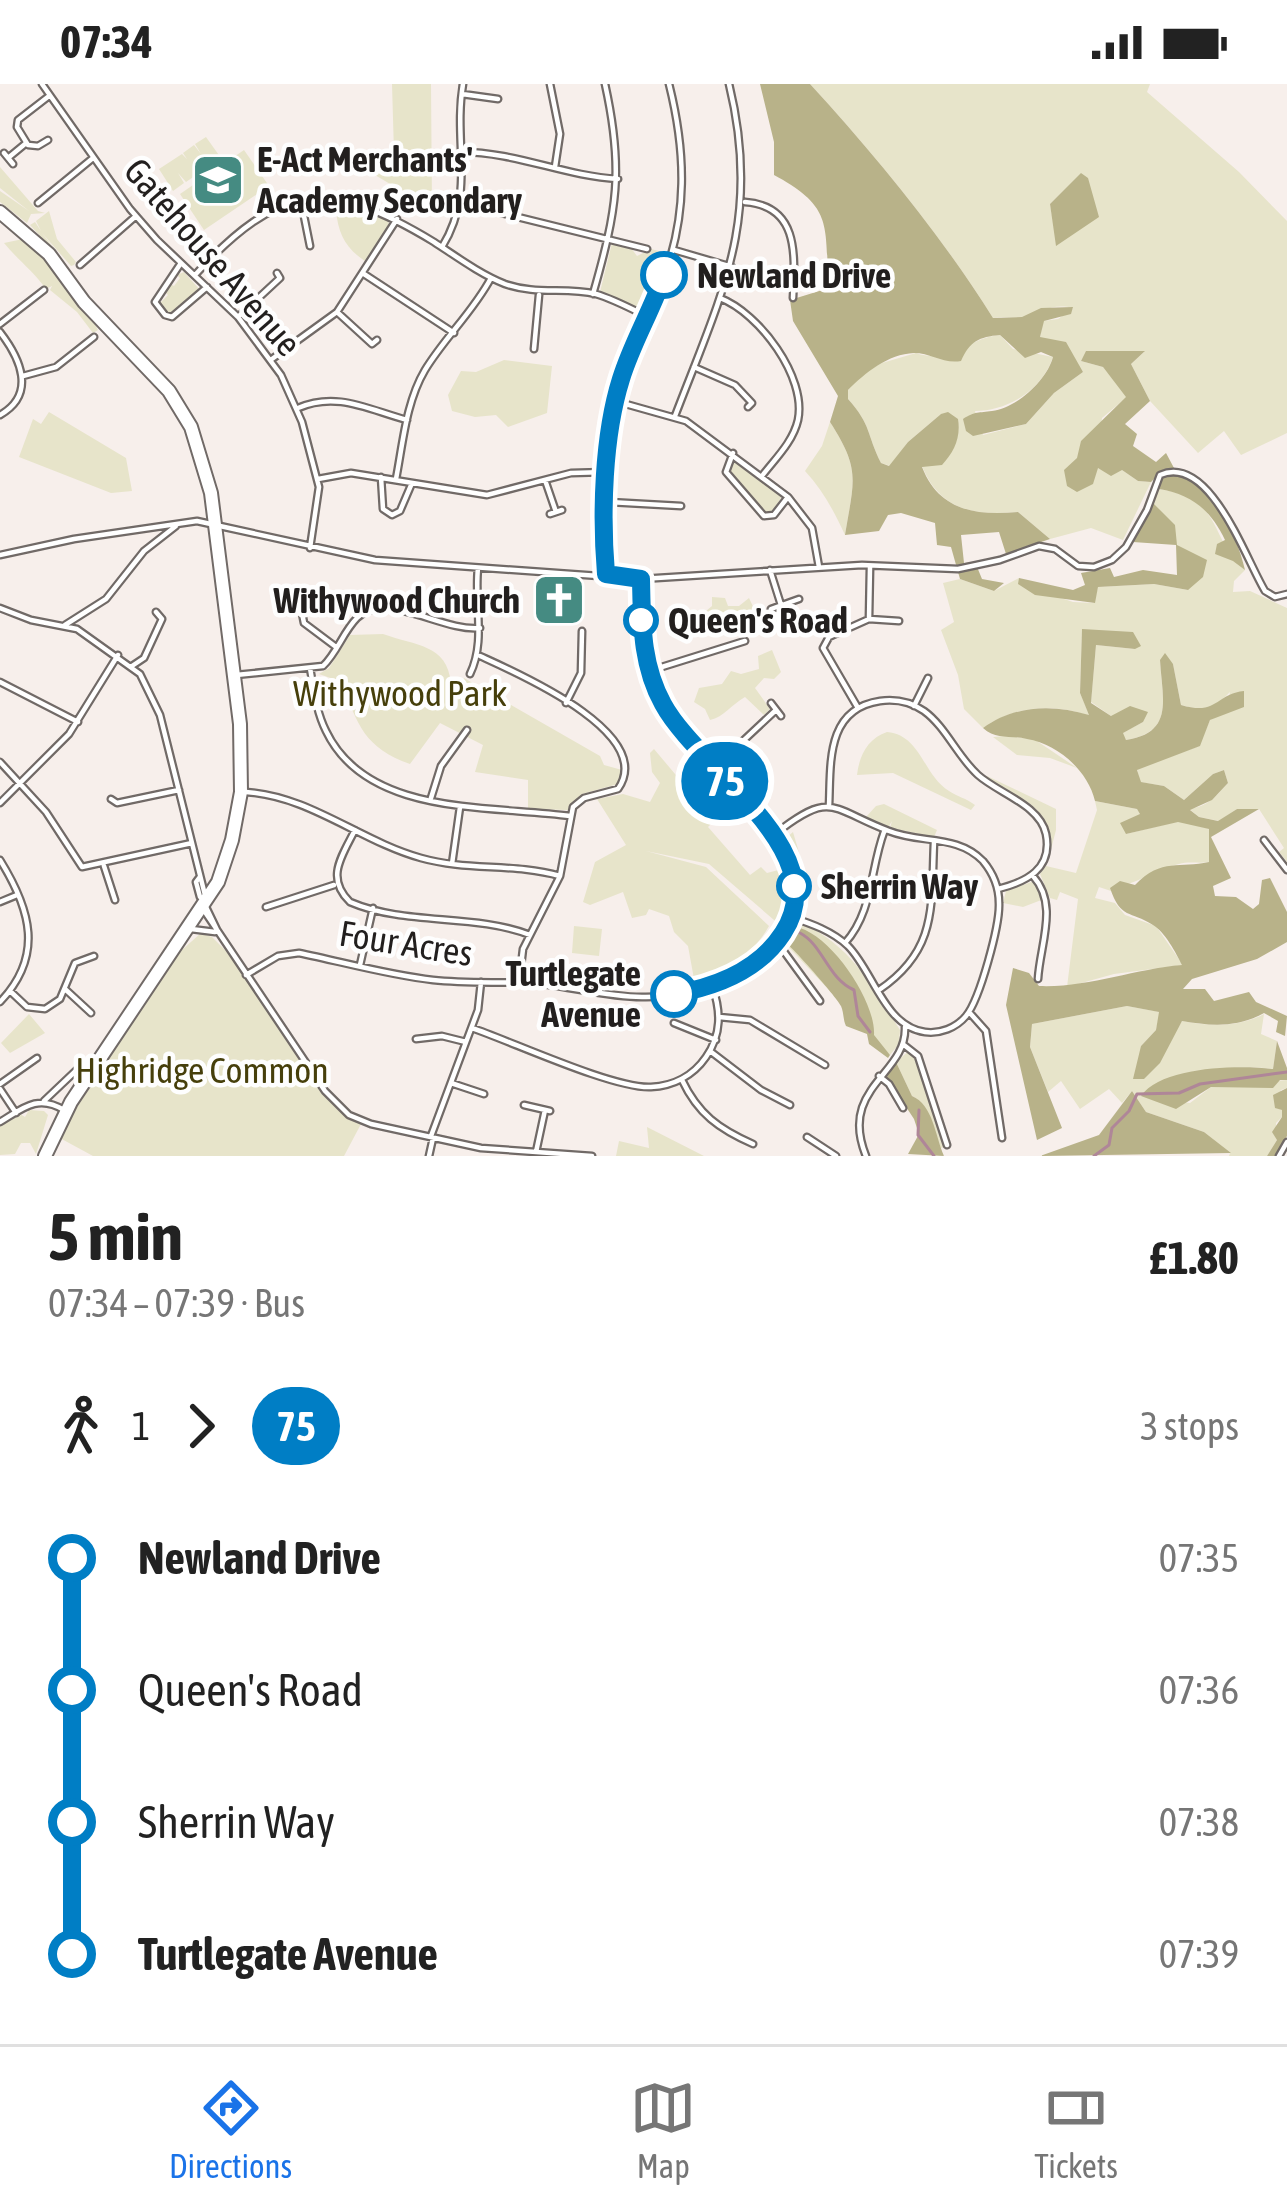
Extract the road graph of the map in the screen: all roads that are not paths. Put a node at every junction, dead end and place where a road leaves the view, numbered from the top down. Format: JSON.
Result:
{"nodes":[{"id":1,"x":42,"y":84,"type":"edge"},
{"id":2,"x":464,"y":84,"type":"edge"},
{"id":3,"x":550,"y":84,"type":"edge"},
{"id":4,"x":605,"y":84,"type":"edge"},
{"id":5,"x":669,"y":84,"type":"edge"},
{"id":6,"x":729,"y":84,"type":"edge"},
{"id":7,"x":462,"y":94,"type":"junction"},
{"id":8,"x":50,"y":95,"type":"junction"},
{"id":9,"x":499,"y":99,"type":"dead end"},
{"id":10,"x":48,"y":140,"type":"dead end"},
{"id":11,"x":25,"y":144,"type":"junction"},
{"id":12,"x":461,"y":152,"type":"junction"},
{"id":13,"x":8,"y":158,"type":"dead end"},
{"id":14,"x":93,"y":158,"type":"junction"},
{"id":15,"x":555,"y":167,"type":"junction"},
{"id":16,"x":618,"y":178,"type":"junction"},
{"id":17,"x":301,"y":201,"type":"junction"},
{"id":18,"x":742,"y":202,"type":"junction"},
{"id":19,"x":38,"y":203,"type":"dead end"},
{"id":20,"x":461,"y":203,"type":"junction"},
{"id":21,"x":0,"y":208,"type":"edge"},
{"id":22,"x":136,"y":216,"type":"junction"},
{"id":23,"x":397,"y":220,"type":"junction"},
{"id":24,"x":609,"y":240,"type":"junction"},
{"id":25,"x":310,"y":246,"type":"dead end"},
{"id":26,"x":442,"y":247,"type":"junction"},
{"id":27,"x":647,"y":249,"type":"dead end"},
{"id":28,"x":674,"y":250,"type":"junction"},
{"id":29,"x":181,"y":263,"type":"junction"},
{"id":30,"x":85,"y":264,"type":"dead end"},
{"id":31,"x":732,"y":267,"type":"junction"},
{"id":32,"x":363,"y":274,"type":"junction"},
{"id":33,"x":195,"y":275,"type":"junction"},
{"id":34,"x":280,"y":278,"type":"dead end"},
{"id":35,"x":491,"y":278,"type":"junction"},
{"id":36,"x":207,"y":287,"type":"junction"},
{"id":37,"x":44,"y":290,"type":"dead end"},
{"id":38,"x":540,"y":293,"type":"junction"},
{"id":39,"x":593,"y":294,"type":"junction"},
{"id":40,"x":720,"y":298,"type":"junction"},
{"id":41,"x":793,"y":298,"type":"dead end"},
{"id":42,"x":338,"y":312,"type":"junction"},
{"id":43,"x":646,"y":316,"type":"junction"},
{"id":44,"x":238,"y":317,"type":"junction"},
{"id":45,"x":0,"y":328,"type":"edge"},
{"id":46,"x":454,"y":333,"type":"junction"},
{"id":47,"x":94,"y":337,"type":"dead end"},
{"id":48,"x":373,"y":344,"type":"dead end"},
{"id":49,"x":534,"y":350,"type":"dead end"},
{"id":50,"x":272,"y":359,"type":"junction"},
{"id":51,"x":694,"y":367,"type":"junction"},
{"id":52,"x":23,"y":376,"type":"junction"},
{"id":53,"x":615,"y":401,"type":"junction"},
{"id":54,"x":752,"y":403,"type":"dead end"},
{"id":55,"x":297,"y":408,"type":"junction"},
{"id":56,"x":0,"y":416,"type":"edge"},
{"id":57,"x":675,"y":416,"type":"junction"},
{"id":58,"x":407,"y":420,"type":"junction"},
{"id":59,"x":733,"y":453,"type":"junction"},
{"id":60,"x":607,"y":472,"type":"junction"},
{"id":61,"x":762,"y":476,"type":"junction"},
{"id":62,"x":381,"y":477,"type":"junction"},
{"id":63,"x":317,"y":479,"type":"junction"},
{"id":64,"x":396,"y":479,"type":"junction"},
{"id":65,"x":545,"y":481,"type":"junction"},
{"id":66,"x":412,"y":483,"type":"junction"},
{"id":67,"x":788,"y":497,"type":"junction"},
{"id":68,"x":606,"y":502,"type":"junction"},
{"id":69,"x":681,"y":506,"type":"dead end"},
{"id":70,"x":556,"y":512,"type":"dead end"},
{"id":71,"x":214,"y":523,"type":"junction"},
{"id":72,"x":177,"y":526,"type":"junction"},
{"id":73,"x":146,"y":530,"type":"junction"},
{"id":74,"x":310,"y":548,"type":"junction"},
{"id":75,"x":144,"y":551,"type":"junction"},
{"id":76,"x":0,"y":555,"type":"edge"},
{"id":77,"x":870,"y":566,"type":"junction"},
{"id":78,"x":819,"y":567,"type":"junction"},
{"id":79,"x":478,"y":568,"type":"junction"},
{"id":80,"x":770,"y":570,"type":"junction"},
{"id":81,"x":606,"y":574,"type":"junction"},
{"id":82,"x":641,"y":579,"type":"junction"},
{"id":83,"x":1287,"y":594,"type":"edge"},
{"id":84,"x":799,"y":599,"type":"dead end"},
{"id":85,"x":300,"y":603,"type":"dead end"},
{"id":86,"x":781,"y":605,"type":"junction"},
{"id":87,"x":0,"y":608,"type":"edge"},
{"id":88,"x":771,"y":609,"type":"dead end"},
{"id":89,"x":155,"y":612,"type":"dead end"},
{"id":90,"x":869,"y":619,"type":"junction"},
{"id":91,"x":898,"y":621,"type":"dead end"},
{"id":92,"x":65,"y":625,"type":"junction"},
{"id":93,"x":480,"y":628,"type":"junction"},
{"id":94,"x":582,"y":631,"type":"dead end"},
{"id":95,"x":745,"y":641,"type":"dead end"},
{"id":96,"x":337,"y":648,"type":"junction"},
{"id":97,"x":118,"y":656,"type":"junction"},
{"id":98,"x":480,"y":656,"type":"junction"},
{"id":99,"x":132,"y":666,"type":"junction"},
{"id":100,"x":310,"y":668,"type":"junction"},
{"id":101,"x":649,"y":670,"type":"junction"},
{"id":102,"x":470,"y":674,"type":"dead end"},
{"id":103,"x":236,"y":675,"type":"junction"},
{"id":104,"x":927,"y":678,"type":"dead end"},
{"id":105,"x":0,"y":682,"type":"edge"},
{"id":106,"x":566,"y":703,"type":"junction"},
{"id":107,"x":914,"y":706,"type":"junction"},
{"id":108,"x":858,"y":708,"type":"junction"},
{"id":109,"x":776,"y":710,"type":"dead end"},
{"id":110,"x":78,"y":722,"type":"junction"},
{"id":111,"x":467,"y":730,"type":"dead end"},
{"id":112,"x":0,"y":762,"type":"edge"},
{"id":113,"x":713,"y":769,"type":"junction"},
{"id":114,"x":22,"y":782,"type":"junction"},
{"id":115,"x":179,"y":790,"type":"junction"},
{"id":116,"x":241,"y":792,"type":"junction"},
{"id":117,"x":111,"y":799,"type":"dead end"},
{"id":118,"x":430,"y":800,"type":"junction"},
{"id":119,"x":0,"y":803,"type":"edge"},
{"id":120,"x":829,"y":806,"type":"junction"},
{"id":121,"x":460,"y":807,"type":"junction"},
{"id":122,"x":571,"y":816,"type":"junction"},
{"id":123,"x":355,"y":830,"type":"junction"},
{"id":124,"x":885,"y":830,"type":"junction"},
{"id":125,"x":775,"y":834,"type":"junction"},
{"id":126,"x":934,"y":840,"type":"junction"},
{"id":127,"x":1264,"y":841,"type":"dead end"},
{"id":128,"x":192,"y":843,"type":"junction"},
{"id":129,"x":0,"y":860,"type":"edge"},
{"id":130,"x":103,"y":863,"type":"junction"},
{"id":131,"x":452,"y":864,"type":"junction"},
{"id":132,"x":1287,"y":870,"type":"edge"},
{"id":133,"x":560,"y":876,"type":"junction"},
{"id":134,"x":1033,"y":876,"type":"junction"},
{"id":135,"x":337,"y":885,"type":"junction"},
{"id":136,"x":998,"y":889,"type":"junction"},
{"id":137,"x":16,"y":895,"type":"junction"},
{"id":138,"x":116,"y":900,"type":"dead end"},
{"id":139,"x":0,"y":902,"type":"edge"},
{"id":140,"x":204,"y":902,"type":"junction"},
{"id":141,"x":266,"y":907,"type":"dead end"},
{"id":142,"x":373,"y":908,"type":"junction"},
{"id":143,"x":791,"y":917,"type":"junction"},
{"id":144,"x":190,"y":929,"type":"junction"},
{"id":145,"x":219,"y":933,"type":"junction"},
{"id":146,"x":530,"y":935,"type":"junction"},
{"id":147,"x":777,"y":942,"type":"junction"},
{"id":148,"x":845,"y":943,"type":"junction"},
{"id":149,"x":94,"y":956,"type":"dead end"},
{"id":150,"x":360,"y":965,"type":"junction"},
{"id":151,"x":1041,"y":974,"type":"dead end"},
{"id":152,"x":246,"y":975,"type":"junction"},
{"id":153,"x":481,"y":982,"type":"junction"},
{"id":154,"x":519,"y":983,"type":"junction"},
{"id":155,"x":712,"y":985,"type":"junction"},
{"id":156,"x":65,"y":989,"type":"junction"},
{"id":157,"x":879,"y":990,"type":"junction"},
{"id":158,"x":10,"y":992,"type":"junction"},
{"id":159,"x":820,"y":1001,"type":"dead end"},
{"id":160,"x":0,"y":1002,"type":"edge"},
{"id":161,"x":85,"y":1011,"type":"dead end"},
{"id":162,"x":969,"y":1012,"type":"junction"},
{"id":163,"x":694,"y":1016,"type":"dead end"},
{"id":164,"x":719,"y":1016,"type":"junction"},
{"id":165,"x":674,"y":1023,"type":"dead end"},
{"id":166,"x":905,"y":1024,"type":"junction"},
{"id":167,"x":472,"y":1028,"type":"junction"},
{"id":168,"x":688,"y":1029,"type":"junction"},
{"id":169,"x":416,"y":1039,"type":"dead end"},
{"id":170,"x":716,"y":1040,"type":"junction"},
{"id":171,"x":466,"y":1042,"type":"junction"},
{"id":172,"x":904,"y":1045,"type":"junction"},
{"id":173,"x":710,"y":1052,"type":"junction"},
{"id":174,"x":37,"y":1058,"type":"dead end"},
{"id":175,"x":84,"y":1063,"type":"dead end"},
{"id":176,"x":825,"y":1066,"type":"dead end"},
{"id":177,"x":879,"y":1076,"type":"junction"},
{"id":178,"x":682,"y":1080,"type":"junction"},
{"id":179,"x":451,"y":1083,"type":"junction"},
{"id":180,"x":0,"y":1087,"type":"edge"},
{"id":181,"x":484,"y":1094,"type":"dead end"},
{"id":182,"x":44,"y":1101,"type":"junction"},
{"id":183,"x":524,"y":1105,"type":"dead end"},
{"id":184,"x":790,"y":1105,"type":"dead end"},
{"id":185,"x":903,"y":1108,"type":"dead end"},
{"id":186,"x":65,"y":1111,"type":"junction"},
{"id":187,"x":20,"y":1112,"type":"junction"},
{"id":188,"x":0,"y":1122,"type":"edge"},
{"id":189,"x":1004,"y":1135,"type":"dead end"},
{"id":190,"x":432,"y":1137,"type":"junction"},
{"id":191,"x":807,"y":1137,"type":"dead end"},
{"id":192,"x":1287,"y":1142,"type":"edge"},
{"id":193,"x":753,"y":1144,"type":"dead end"},
{"id":194,"x":947,"y":1145,"type":"dead end"},
{"id":195,"x":536,"y":1152,"type":"junction"},
{"id":196,"x":45,"y":1156,"type":"edge"},
{"id":197,"x":429,"y":1156,"type":"edge"},
{"id":198,"x":592,"y":1156,"type":"edge"},
{"id":199,"x":836,"y":1156,"type":"edge"},
{"id":200,"x":866,"y":1156,"type":"edge"},
{"id":201,"x":1279,"y":1156,"type":"edge"}],
"edges":[{"from":1,"to":8,"type":"street","name":"Gatehouse Avenue"},
{"from":2,"to":7,"type":"street"},
{"from":3,"to":15,"type":"street"},
{"from":4,"to":16,"type":"street"},
{"from":5,"to":28,"type":"street"},
{"from":6,"to":18,"type":"street"},
{"from":7,"to":9,"type":"street"},
{"from":7,"to":12,"type":"street"},
{"from":8,"to":11,"type":"street"},
{"from":8,"to":14,"type":"street","name":"Gatehouse Avenue"},
{"from":10,"to":11,"type":"street"},
{"from":11,"to":13,"type":"street"},
{"from":12,"to":15,"type":"street"},
{"from":12,"to":20,"type":"street"},
{"from":14,"to":19,"type":"street"},
{"from":14,"to":22,"type":"street","name":"Gatehouse Avenue"},
{"from":15,"to":16,"type":"street"},
{"from":16,"to":24,"type":"street"},
{"from":17,"to":23,"type":"street"},
{"from":17,"to":25,"type":"street"},
{"from":17,"to":33,"type":"street"},
{"from":18,"to":31,"type":"street"},
{"from":18,"to":41,"type":"street"},
{"from":20,"to":24,"type":"street"},
{"from":20,"to":26,"type":"street"},
{"from":21,"to":71,"type":"highway"},
{"from":22,"to":29,"type":"street","name":"Gatehouse Avenue"},
{"from":22,"to":30,"type":"street"},
{"from":23,"to":26,"type":"street"},
{"from":23,"to":32,"type":"street"},
{"from":24,"to":27,"type":"street"},
{"from":24,"to":39,"type":"street"},
{"from":26,"to":35,"type":"street"},
{"from":28,"to":31,"type":"street"},
{"from":28,"to":43,"type":"street"},
{"from":29,"to":33,"type":"street","name":"Gatehouse Avenue"},
{"from":29,"to":36,"type":"street"},
{"from":31,"to":40,"type":"street"},
{"from":32,"to":42,"type":"street"},
{"from":32,"to":46,"type":"street"},
{"from":33,"to":36,"type":"street","name":"Gatehouse Avenue"},
{"from":34,"to":44,"type":"street"},
{"from":35,"to":38,"type":"street"},
{"from":35,"to":46,"type":"street"},
{"from":36,"to":44,"type":"street","name":"Gatehouse Avenue"},
{"from":37,"to":45,"type":"street"},
{"from":38,"to":39,"type":"street"},
{"from":38,"to":49,"type":"street"},
{"from":39,"to":43,"type":"street"},
{"from":40,"to":51,"type":"street"},
{"from":40,"to":61,"type":"street"},
{"from":42,"to":48,"type":"street"},
{"from":42,"to":50,"type":"street"},
{"from":43,"to":53,"type":"street"},
{"from":44,"to":50,"type":"street","name":"Gatehouse Avenue"},
{"from":45,"to":52,"type":"street"},
{"from":46,"to":58,"type":"street"},
{"from":47,"to":52,"type":"street"},
{"from":50,"to":55,"type":"street","name":"Gatehouse Avenue"},
{"from":51,"to":54,"type":"street"},
{"from":51,"to":57,"type":"street"},
{"from":52,"to":56,"type":"street"},
{"from":53,"to":57,"type":"street"},
{"from":53,"to":60,"type":"street"},
{"from":55,"to":58,"type":"street"},
{"from":55,"to":63,"type":"street","name":"Gatehouse Avenue"},
{"from":57,"to":59,"type":"street"},
{"from":58,"to":64,"type":"street"},
{"from":59,"to":61,"type":"street"},
{"from":59,"to":67,"type":"street"},
{"from":60,"to":65,"type":"street"},
{"from":60,"to":68,"type":"street"},
{"from":61,"to":67,"type":"street"},
{"from":62,"to":63,"type":"street"},
{"from":62,"to":64,"type":"street"},
{"from":62,"to":66,"type":"street"},
{"from":63,"to":74,"type":"street","name":"Gatehouse Avenue"},
{"from":64,"to":66,"type":"street"},
{"from":65,"to":66,"type":"street"},
{"from":65,"to":70,"type":"street"},
{"from":67,"to":78,"type":"street"},
{"from":68,"to":69,"type":"street"},
{"from":68,"to":81,"type":"street"},
{"from":71,"to":72,"type":"street"},
{"from":71,"to":74,"type":"street"},
{"from":71,"to":103,"type":"highway"},
{"from":72,"to":73,"type":"street"},
{"from":72,"to":75,"type":"street"},
{"from":73,"to":75,"type":"street"},
{"from":73,"to":76,"type":"street"},
{"from":74,"to":79,"type":"street"},
{"from":75,"to":92,"type":"street"},
{"from":77,"to":78,"type":"street"},
{"from":77,"to":83,"type":"street"},
{"from":77,"to":90,"type":"street"},
{"from":78,"to":80,"type":"street"},
{"from":79,"to":81,"type":"street"},
{"from":79,"to":93,"type":"street"},
{"from":80,"to":82,"type":"street"},
{"from":80,"to":86,"type":"street"},
{"from":81,"to":82,"type":"street"},
{"from":82,"to":101,"type":"street"},
{"from":84,"to":86,"type":"street"},
{"from":85,"to":96,"type":"street"},
{"from":86,"to":88,"type":"street"},
{"from":87,"to":92,"type":"street"},
{"from":89,"to":99,"type":"street"},
{"from":90,"to":91,"type":"street"},
{"from":90,"to":108,"type":"street"},
{"from":92,"to":97,"type":"street"},
{"from":93,"to":96,"type":"street"},
{"from":93,"to":98,"type":"street"},
{"from":94,"to":106,"type":"street"},
{"from":95,"to":101,"type":"street"},
{"from":96,"to":100,"type":"street"},
{"from":97,"to":99,"type":"street"},
{"from":97,"to":110,"type":"street"},
{"from":98,"to":102,"type":"street"},
{"from":98,"to":106,"type":"street"},
{"from":99,"to":115,"type":"street"},
{"from":100,"to":103,"type":"street"},
{"from":100,"to":118,"type":"street"},
{"from":101,"to":113,"type":"street"},
{"from":103,"to":116,"type":"highway"},
{"from":104,"to":107,"type":"street"},
{"from":105,"to":110,"type":"street"},
{"from":106,"to":122,"type":"street"},
{"from":107,"to":108,"type":"street"},
{"from":107,"to":134,"type":"street"},
{"from":108,"to":120,"type":"street"},
{"from":109,"to":113,"type":"street"},
{"from":110,"to":114,"type":"street"},
{"from":111,"to":118,"type":"street"},
{"from":112,"to":114,"type":"street"},
{"from":113,"to":125,"type":"street"},
{"from":114,"to":119,"type":"street"},
{"from":114,"to":130,"type":"street"},
{"from":115,"to":117,"type":"street"},
{"from":115,"to":128,"type":"street"},
{"from":116,"to":123,"type":"street"},
{"from":116,"to":140,"type":"highway"},
{"from":118,"to":121,"type":"street"},
{"from":120,"to":124,"type":"street"},
{"from":120,"to":125,"type":"street"},
{"from":121,"to":122,"type":"street"},
{"from":121,"to":131,"type":"street"},
{"from":122,"to":133,"type":"street"},
{"from":123,"to":131,"type":"street"},
{"from":123,"to":135,"type":"street"},
{"from":124,"to":126,"type":"street"},
{"from":124,"to":148,"type":"street"},
{"from":125,"to":143,"type":"street"},
{"from":126,"to":136,"type":"street"},
{"from":126,"to":157,"type":"street"},
{"from":127,"to":132,"type":"street"},
{"from":128,"to":130,"type":"street"},
{"from":128,"to":140,"type":"street"},
{"from":129,"to":137,"type":"street"},
{"from":130,"to":138,"type":"street"},
{"from":131,"to":133,"type":"street"},
{"from":133,"to":146,"type":"street"},
{"from":134,"to":136,"type":"street"},
{"from":134,"to":151,"type":"street"},
{"from":135,"to":141,"type":"street"},
{"from":135,"to":142,"type":"street"},
{"from":136,"to":162,"type":"street"},
{"from":137,"to":139,"type":"street"},
{"from":137,"to":158,"type":"street"},
{"from":140,"to":144,"type":"highway"},
{"from":140,"to":145,"type":"street"},
{"from":142,"to":146,"type":"street"},
{"from":142,"to":150,"type":"street"},
{"from":143,"to":147,"type":"street","name":"Four Acres"},
{"from":143,"to":148,"type":"street"},
{"from":144,"to":145,"type":"street"},
{"from":144,"to":186,"type":"highway"},
{"from":145,"to":152,"type":"street"},
{"from":146,"to":154,"type":"street"},
{"from":147,"to":155,"type":"street","name":"Four Acres"},
{"from":147,"to":159,"type":"street"},
{"from":148,"to":157,"type":"street"},
{"from":149,"to":156,"type":"street"},
{"from":150,"to":152,"type":"street","name":"Four Acres"},
{"from":150,"to":153,"type":"street","name":"Four Acres"},
{"from":152,"to":190,"type":"street"},
{"from":153,"to":154,"type":"street","name":"Four Acres"},
{"from":153,"to":167,"type":"street"},
{"from":154,"to":155,"type":"street","name":"Four Acres"},
{"from":155,"to":164,"type":"street"},
{"from":156,"to":158,"type":"street"},
{"from":156,"to":161,"type":"street"},
{"from":157,"to":166,"type":"street"},
{"from":158,"to":160,"type":"street"},
{"from":162,"to":166,"type":"street"},
{"from":162,"to":189,"type":"street"},
{"from":163,"to":168,"type":"street"},
{"from":164,"to":170,"type":"street"},
{"from":164,"to":176,"type":"street"},
{"from":165,"to":168,"type":"street"},
{"from":166,"to":172,"type":"street"},
{"from":167,"to":171,"type":"street"},
{"from":167,"to":178,"type":"street"},
{"from":168,"to":170,"type":"street"},
{"from":169,"to":171,"type":"street"},
{"from":170,"to":173,"type":"street"},
{"from":171,"to":179,"type":"street"},
{"from":172,"to":177,"type":"street"},
{"from":172,"to":194,"type":"street"},
{"from":173,"to":178,"type":"street"},
{"from":173,"to":184,"type":"street"},
{"from":174,"to":180,"type":"street"},
{"from":175,"to":182,"type":"street"},
{"from":177,"to":185,"type":"street"},
{"from":177,"to":200,"type":"street"},
{"from":178,"to":193,"type":"street"},
{"from":179,"to":181,"type":"street"},
{"from":179,"to":190,"type":"street"},
{"from":180,"to":187,"type":"street"},
{"from":182,"to":186,"type":"street"},
{"from":182,"to":187,"type":"street"},
{"from":183,"to":195,"type":"street"},
{"from":186,"to":196,"type":"highway"},
{"from":187,"to":188,"type":"street"},
{"from":190,"to":195,"type":"street"},
{"from":190,"to":197,"type":"street"},
{"from":191,"to":199,"type":"street"},
{"from":192,"to":201,"type":"street"},
{"from":195,"to":198,"type":"street"}]}
